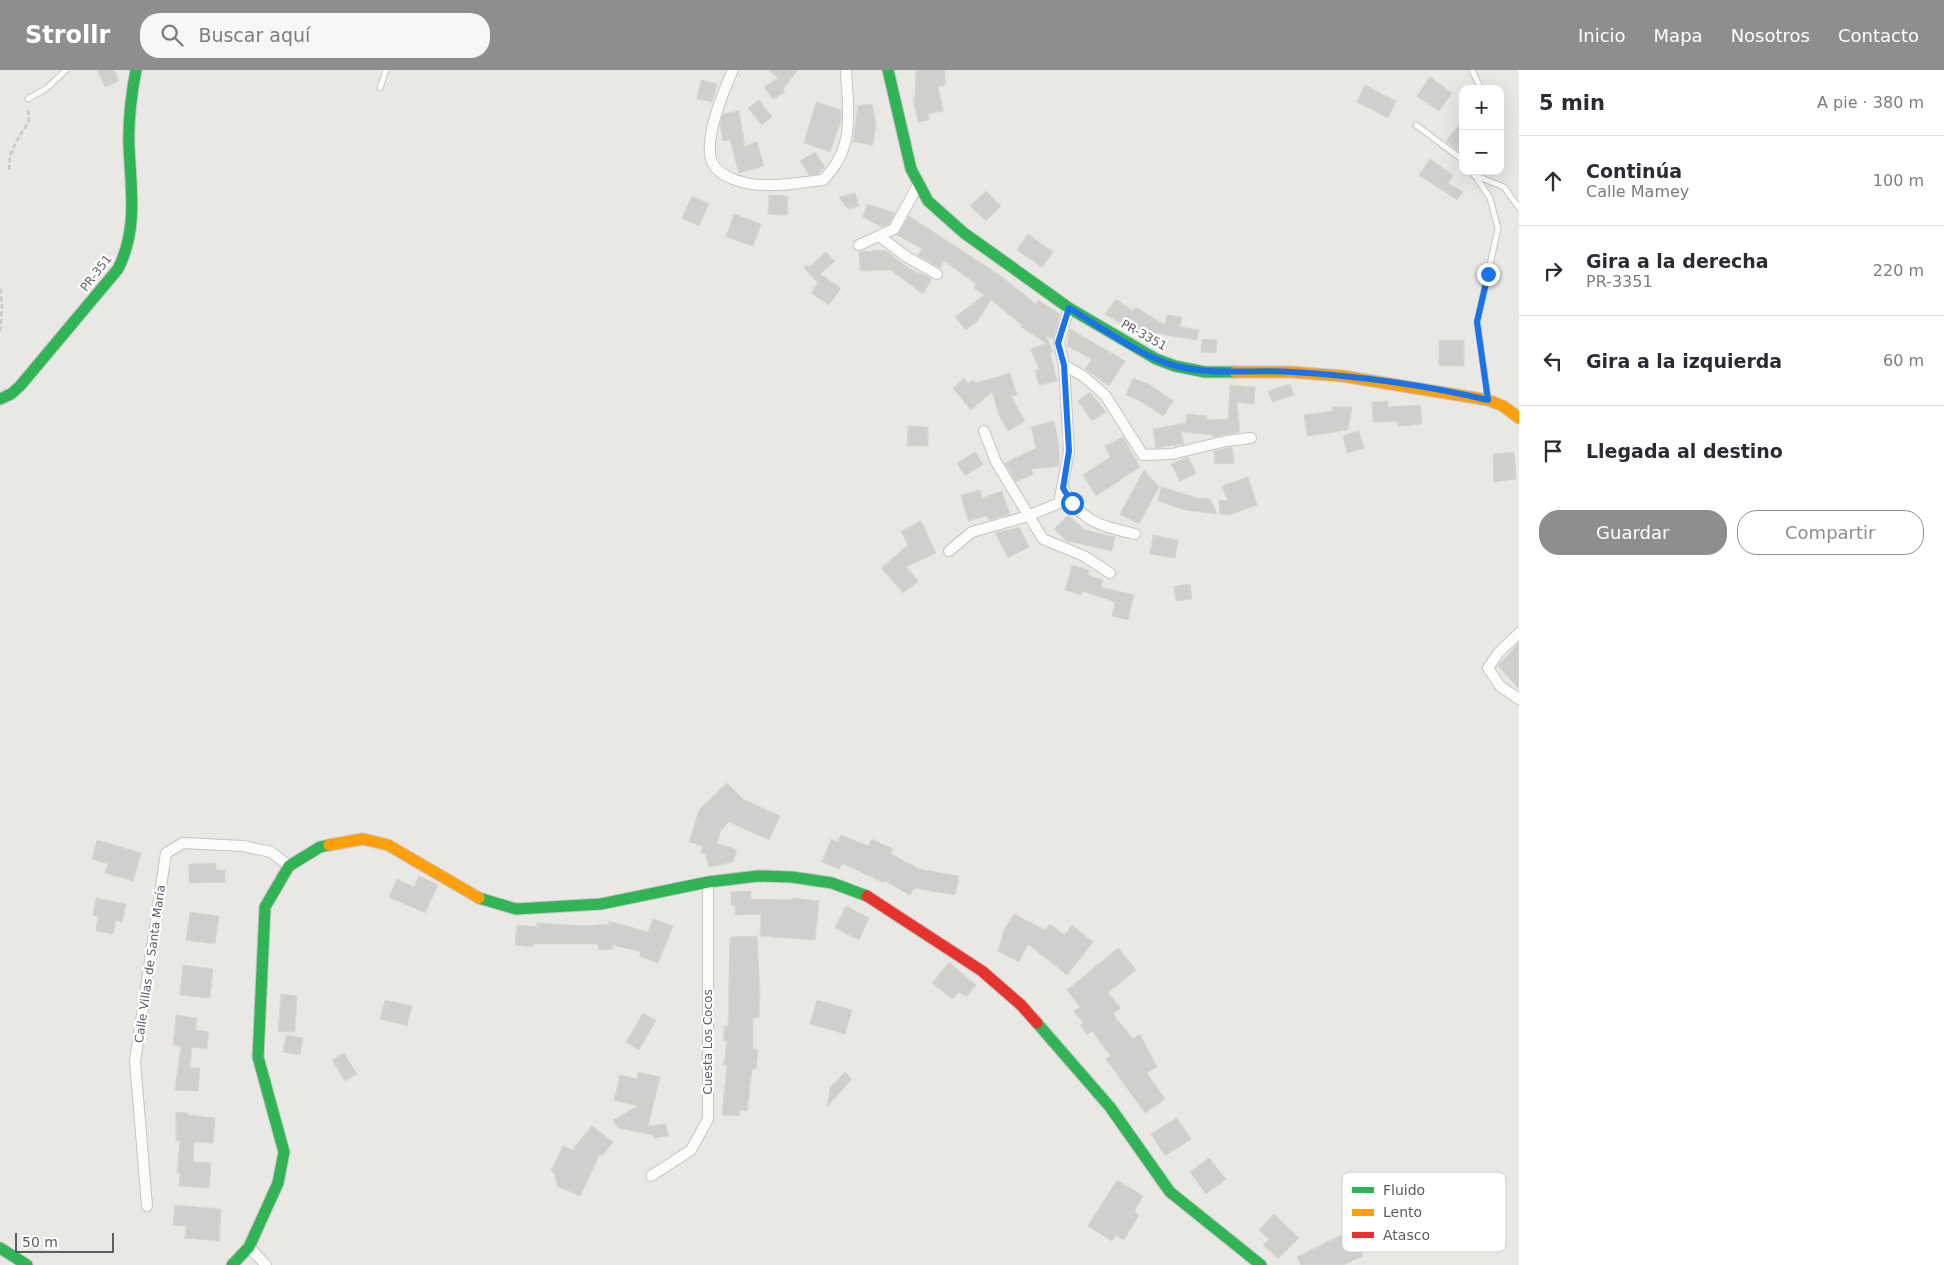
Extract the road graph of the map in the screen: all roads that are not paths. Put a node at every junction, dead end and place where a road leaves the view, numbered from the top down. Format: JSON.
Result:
{"nodes":[{"id":1,"x":66,"y":70,"type":"edge"},
{"id":2,"x":136,"y":70,"type":"edge"},
{"id":3,"x":386,"y":70,"type":"edge"},
{"id":4,"x":733,"y":70,"type":"edge"},
{"id":5,"x":846,"y":70,"type":"edge"},
{"id":6,"x":888,"y":70,"type":"edge"},
{"id":7,"x":1472,"y":70,"type":"edge"},
{"id":8,"x":1479,"y":85,"type":"edge"},
{"id":9,"x":380,"y":88,"type":"dead end"},
{"id":10,"x":28,"y":99,"type":"road end"},
{"id":11,"x":1416,"y":125,"type":"dead end"},
{"id":12,"x":1459,"y":157,"type":"edge"},
{"id":13,"x":1475,"y":175,"type":"edge"},
{"id":14,"x":1478,"y":175,"type":"edge"},
{"id":15,"x":918,"y":185,"type":"junction"},
{"id":16,"x":1519,"y":208,"type":"edge"},
{"id":17,"x":879,"y":236,"type":"junction"},
{"id":18,"x":859,"y":245,"type":"dead end"},
{"id":19,"x":937,"y":274,"type":"dead end"},
{"id":20,"x":1069,"y":308,"type":"junction"},
{"id":21,"x":1064,"y":365,"type":"junction"},
{"id":22,"x":0,"y":399,"type":"edge"},
{"id":23,"x":1488,"y":400,"type":"junction"},
{"id":24,"x":1519,"y":418,"type":"edge"},
{"id":25,"x":984,"y":431,"type":"dead end"},
{"id":26,"x":1251,"y":438,"type":"dead end"},
{"id":27,"x":1063,"y":488,"type":"junction"},
{"id":28,"x":1028,"y":516,"type":"junction"},
{"id":29,"x":1135,"y":534,"type":"dead end"},
{"id":30,"x":949,"y":551,"type":"dead end"},
{"id":31,"x":1110,"y":573,"type":"dead end"},
{"id":32,"x":1519,"y":633,"type":"edge"},
{"id":33,"x":1519,"y":699,"type":"edge"},
{"id":34,"x":289,"y":866,"type":"junction"},
{"id":35,"x":708,"y":882,"type":"junction"},
{"id":36,"x":652,"y":1176,"type":"dead end"},
{"id":37,"x":147,"y":1206,"type":"dead end"},
{"id":38,"x":249,"y":1247,"type":"junction"},
{"id":39,"x":0,"y":1248,"type":"edge"},
{"id":40,"x":27,"y":1265,"type":"edge"},
{"id":41,"x":232,"y":1265,"type":"edge"},
{"id":42,"x":266,"y":1265,"type":"edge"},
{"id":43,"x":1261,"y":1265,"type":"edge"}],
"edges":[{"from":1,"to":10,"type":"lane"},
{"from":2,"to":22,"type":"main road","name":"PR-351","number":"PR-351"},
{"from":3,"to":9,"type":"lane"},
{"from":4,"to":5,"type":"street"},
{"from":6,"to":15,"type":"main road","name":"PR-3351","number":"PR-3351"},
{"from":7,"to":8,"type":"lane"},
{"from":11,"to":12,"type":"lane"},
{"from":13,"to":23,"type":"lane"},
{"from":14,"to":16,"type":"lane"},
{"from":15,"to":17,"type":"street"},
{"from":15,"to":20,"type":"main road","name":"PR-3351","number":"PR-3351"},
{"from":17,"to":18,"type":"street"},
{"from":17,"to":19,"type":"street"},
{"from":20,"to":21,"type":"street"},
{"from":20,"to":23,"type":"main road","name":"PR-3351","number":"PR-3351"},
{"from":21,"to":26,"type":"street"},
{"from":21,"to":27,"type":"street"},
{"from":23,"to":24,"type":"main road","name":"PR-3351","number":"PR-3351"},
{"from":25,"to":28,"type":"street"},
{"from":27,"to":28,"type":"street"},
{"from":27,"to":29,"type":"street"},
{"from":28,"to":30,"type":"street"},
{"from":28,"to":31,"type":"street"},
{"from":32,"to":33,"type":"street"},
{"from":34,"to":35,"type":"main road"},
{"from":34,"to":37,"type":"street","name":"Calle Villas de Santa María"},
{"from":34,"to":38,"type":"main road"},
{"from":35,"to":36,"type":"street","name":"Cuesta Los Cocos"},
{"from":35,"to":43,"type":"main road"},
{"from":38,"to":41,"type":"main road"},
{"from":38,"to":42,"type":"street"},
{"from":39,"to":40,"type":"main road"}]}
